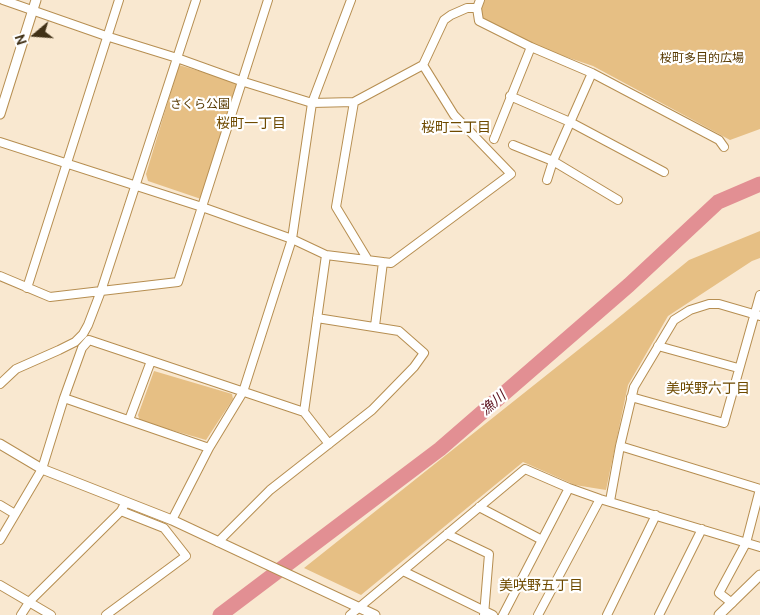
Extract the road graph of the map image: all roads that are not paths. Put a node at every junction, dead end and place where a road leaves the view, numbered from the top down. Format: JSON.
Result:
{"nodes":[{"id":1,"x":3,"y":0,"type":"edge"},
{"id":2,"x":36,"y":0,"type":"edge"},
{"id":3,"x":119,"y":0,"type":"edge"},
{"id":4,"x":196,"y":0,"type":"edge"},
{"id":5,"x":268,"y":0,"type":"edge"},
{"id":6,"x":351,"y":0,"type":"edge"},
{"id":7,"x":479,"y":4,"type":"edge"},
{"id":8,"x":33,"y":11,"type":"junction"},
{"id":9,"x":106,"y":36,"type":"junction"},
{"id":10,"x":531,"y":47,"type":"junction"},
{"id":11,"x":177,"y":58,"type":"junction"},
{"id":12,"x":423,"y":65,"type":"junction"},
{"id":13,"x":592,"y":73,"type":"junction"},
{"id":14,"x":241,"y":81,"type":"junction"},
{"id":15,"x":510,"y":96,"type":"junction"},
{"id":16,"x":354,"y":102,"type":"junction"},
{"id":17,"x":312,"y":103,"type":"junction"},
{"id":18,"x":0,"y":114,"type":"edge"},
{"id":19,"x":570,"y":122,"type":"junction"},
{"id":20,"x":494,"y":139,"type":"dead end"},
{"id":21,"x":0,"y":142,"type":"edge"},
{"id":22,"x":513,"y":145,"type":"dead end"},
{"id":23,"x":724,"y":147,"type":"dead end"},
{"id":24,"x":553,"y":161,"type":"junction"},
{"id":25,"x":67,"y":162,"type":"junction"},
{"id":26,"x":664,"y":172,"type":"dead end"},
{"id":27,"x":547,"y":180,"type":"dead end"},
{"id":28,"x":135,"y":186,"type":"junction"},
{"id":29,"x":618,"y":200,"type":"dead end"},
{"id":30,"x":202,"y":207,"type":"junction"},
{"id":31,"x":292,"y":240,"type":"junction"},
{"id":32,"x":326,"y":255,"type":"junction"},
{"id":33,"x":368,"y":260,"type":"junction"},
{"id":34,"x":383,"y":262,"type":"junction"},
{"id":35,"x":0,"y":276,"type":"edge"},
{"id":36,"x":27,"y":288,"type":"junction"},
{"id":37,"x":101,"y":291,"type":"junction"},
{"id":38,"x":760,"y":295,"type":"edge"},
{"id":39,"x":757,"y":315,"type":"edge"},
{"id":40,"x":317,"y":318,"type":"junction"},
{"id":41,"x":375,"y":326,"type":"junction"},
{"id":42,"x":658,"y":346,"type":"junction"},
{"id":43,"x":151,"y":361,"type":"junction"},
{"id":44,"x":738,"y":368,"type":"junction"},
{"id":45,"x":0,"y":384,"type":"edge"},
{"id":46,"x":243,"y":392,"type":"junction"},
{"id":47,"x":631,"y":397,"type":"junction"},
{"id":48,"x":64,"y":398,"type":"junction"},
{"id":49,"x":304,"y":412,"type":"junction"},
{"id":50,"x":129,"y":420,"type":"junction"},
{"id":51,"x":0,"y":444,"type":"edge"},
{"id":52,"x":329,"y":444,"type":"junction"},
{"id":53,"x":620,"y":446,"type":"junction"},
{"id":54,"x":209,"y":448,"type":"junction"},
{"id":55,"x":42,"y":469,"type":"junction"},
{"id":56,"x":568,"y":488,"type":"junction"},
{"id":57,"x":760,"y":489,"type":"edge"},
{"id":58,"x":600,"y":499,"type":"junction"},
{"id":59,"x":610,"y":501,"type":"junction"},
{"id":60,"x":126,"y":502,"type":"junction"},
{"id":61,"x":0,"y":505,"type":"edge"},
{"id":62,"x":479,"y":508,"type":"junction"},
{"id":63,"x":121,"y":511,"type":"junction"},
{"id":64,"x":15,"y":514,"type":"junction"},
{"id":65,"x":656,"y":515,"type":"junction"},
{"id":66,"x":172,"y":520,"type":"junction"},
{"id":67,"x":702,"y":529,"type":"junction"},
{"id":68,"x":447,"y":534,"type":"junction"},
{"id":69,"x":0,"y":540,"type":"edge"},
{"id":70,"x":542,"y":540,"type":"junction"},
{"id":71,"x":218,"y":542,"type":"junction"},
{"id":72,"x":746,"y":543,"type":"junction"},
{"id":73,"x":760,"y":547,"type":"edge"},
{"id":74,"x":403,"y":571,"type":"junction"},
{"id":75,"x":760,"y":575,"type":"edge"},
{"id":76,"x":0,"y":585,"type":"edge"},
{"id":77,"x":30,"y":602,"type":"junction"},
{"id":78,"x":732,"y":603,"type":"junction"},
{"id":79,"x":360,"y":607,"type":"junction"},
{"id":80,"x":488,"y":614,"type":"edge"},
{"id":81,"x":21,"y":615,"type":"edge"},
{"id":82,"x":51,"y":615,"type":"edge"},
{"id":83,"x":106,"y":615,"type":"edge"},
{"id":84,"x":350,"y":615,"type":"edge"},
{"id":85,"x":375,"y":615,"type":"edge"},
{"id":86,"x":503,"y":615,"type":"edge"},
{"id":87,"x":538,"y":615,"type":"edge"},
{"id":88,"x":607,"y":615,"type":"edge"},
{"id":89,"x":659,"y":615,"type":"edge"},
{"id":90,"x":718,"y":615,"type":"edge"}],
"edges":[{"from":1,"to":8,"type":"street"},
{"from":2,"to":8,"type":"street"},
{"from":3,"to":9,"type":"street"},
{"from":4,"to":11,"type":"street"},
{"from":5,"to":14,"type":"street"},
{"from":6,"to":17,"type":"street"},
{"from":7,"to":10,"type":"street"},
{"from":7,"to":12,"type":"street"},
{"from":8,"to":9,"type":"street"},
{"from":8,"to":18,"type":"street"},
{"from":9,"to":11,"type":"street"},
{"from":9,"to":25,"type":"street"},
{"from":10,"to":13,"type":"street"},
{"from":10,"to":15,"type":"street"},
{"from":11,"to":14,"type":"street"},
{"from":11,"to":28,"type":"street"},
{"from":12,"to":16,"type":"street"},
{"from":12,"to":34,"type":"street"},
{"from":13,"to":19,"type":"street"},
{"from":13,"to":23,"type":"street"},
{"from":14,"to":17,"type":"street"},
{"from":14,"to":30,"type":"street"},
{"from":15,"to":19,"type":"street"},
{"from":15,"to":20,"type":"street"},
{"from":16,"to":17,"type":"street"},
{"from":16,"to":33,"type":"street"},
{"from":17,"to":31,"type":"street"},
{"from":19,"to":24,"type":"street"},
{"from":19,"to":26,"type":"street"},
{"from":21,"to":25,"type":"street"},
{"from":22,"to":24,"type":"street"},
{"from":24,"to":27,"type":"street"},
{"from":24,"to":29,"type":"street"},
{"from":25,"to":28,"type":"street"},
{"from":25,"to":36,"type":"street"},
{"from":28,"to":30,"type":"street"},
{"from":28,"to":37,"type":"street"},
{"from":30,"to":31,"type":"street"},
{"from":30,"to":37,"type":"street"},
{"from":31,"to":32,"type":"street"},
{"from":31,"to":46,"type":"street"},
{"from":32,"to":33,"type":"street"},
{"from":32,"to":40,"type":"street"},
{"from":33,"to":34,"type":"street"},
{"from":34,"to":41,"type":"street"},
{"from":35,"to":36,"type":"street"},
{"from":36,"to":37,"type":"street"},
{"from":37,"to":45,"type":"street"},
{"from":38,"to":39,"type":"street"},
{"from":39,"to":42,"type":"street"},
{"from":39,"to":44,"type":"street"},
{"from":40,"to":41,"type":"street"},
{"from":40,"to":49,"type":"street"},
{"from":41,"to":52,"type":"street"},
{"from":42,"to":44,"type":"street"},
{"from":42,"to":47,"type":"street"},
{"from":43,"to":46,"type":"street"},
{"from":43,"to":48,"type":"street"},
{"from":43,"to":50,"type":"street"},
{"from":44,"to":47,"type":"street"},
{"from":46,"to":49,"type":"street"},
{"from":46,"to":54,"type":"street"},
{"from":47,"to":53,"type":"street"},
{"from":48,"to":50,"type":"street"},
{"from":48,"to":55,"type":"street"},
{"from":49,"to":52,"type":"street"},
{"from":50,"to":54,"type":"street"},
{"from":51,"to":55,"type":"street"},
{"from":52,"to":71,"type":"street"},
{"from":53,"to":57,"type":"street"},
{"from":53,"to":59,"type":"street"},
{"from":54,"to":66,"type":"street"},
{"from":55,"to":60,"type":"street"},
{"from":55,"to":64,"type":"street"},
{"from":56,"to":58,"type":"street"},
{"from":56,"to":62,"type":"street"},
{"from":56,"to":70,"type":"street"},
{"from":57,"to":72,"type":"street"},
{"from":58,"to":59,"type":"street"},
{"from":58,"to":87,"type":"street"},
{"from":59,"to":65,"type":"street"},
{"from":60,"to":63,"type":"street"},
{"from":60,"to":66,"type":"street"},
{"from":61,"to":64,"type":"street"},
{"from":62,"to":68,"type":"street"},
{"from":62,"to":70,"type":"street"},
{"from":63,"to":77,"type":"street"},
{"from":63,"to":83,"type":"street"},
{"from":64,"to":69,"type":"street"},
{"from":65,"to":67,"type":"street"},
{"from":65,"to":88,"type":"street"},
{"from":66,"to":71,"type":"street"},
{"from":67,"to":72,"type":"street"},
{"from":67,"to":89,"type":"street"},
{"from":68,"to":74,"type":"street"},
{"from":68,"to":80,"type":"street"},
{"from":70,"to":86,"type":"street"},
{"from":71,"to":79,"type":"street"},
{"from":72,"to":73,"type":"street"},
{"from":72,"to":78,"type":"street"},
{"from":74,"to":79,"type":"street"},
{"from":74,"to":80,"type":"street"},
{"from":75,"to":78,"type":"street"},
{"from":76,"to":77,"type":"street"},
{"from":77,"to":81,"type":"street"},
{"from":77,"to":82,"type":"street"},
{"from":78,"to":90,"type":"street"},
{"from":79,"to":84,"type":"street"},
{"from":79,"to":85,"type":"street"}]}
